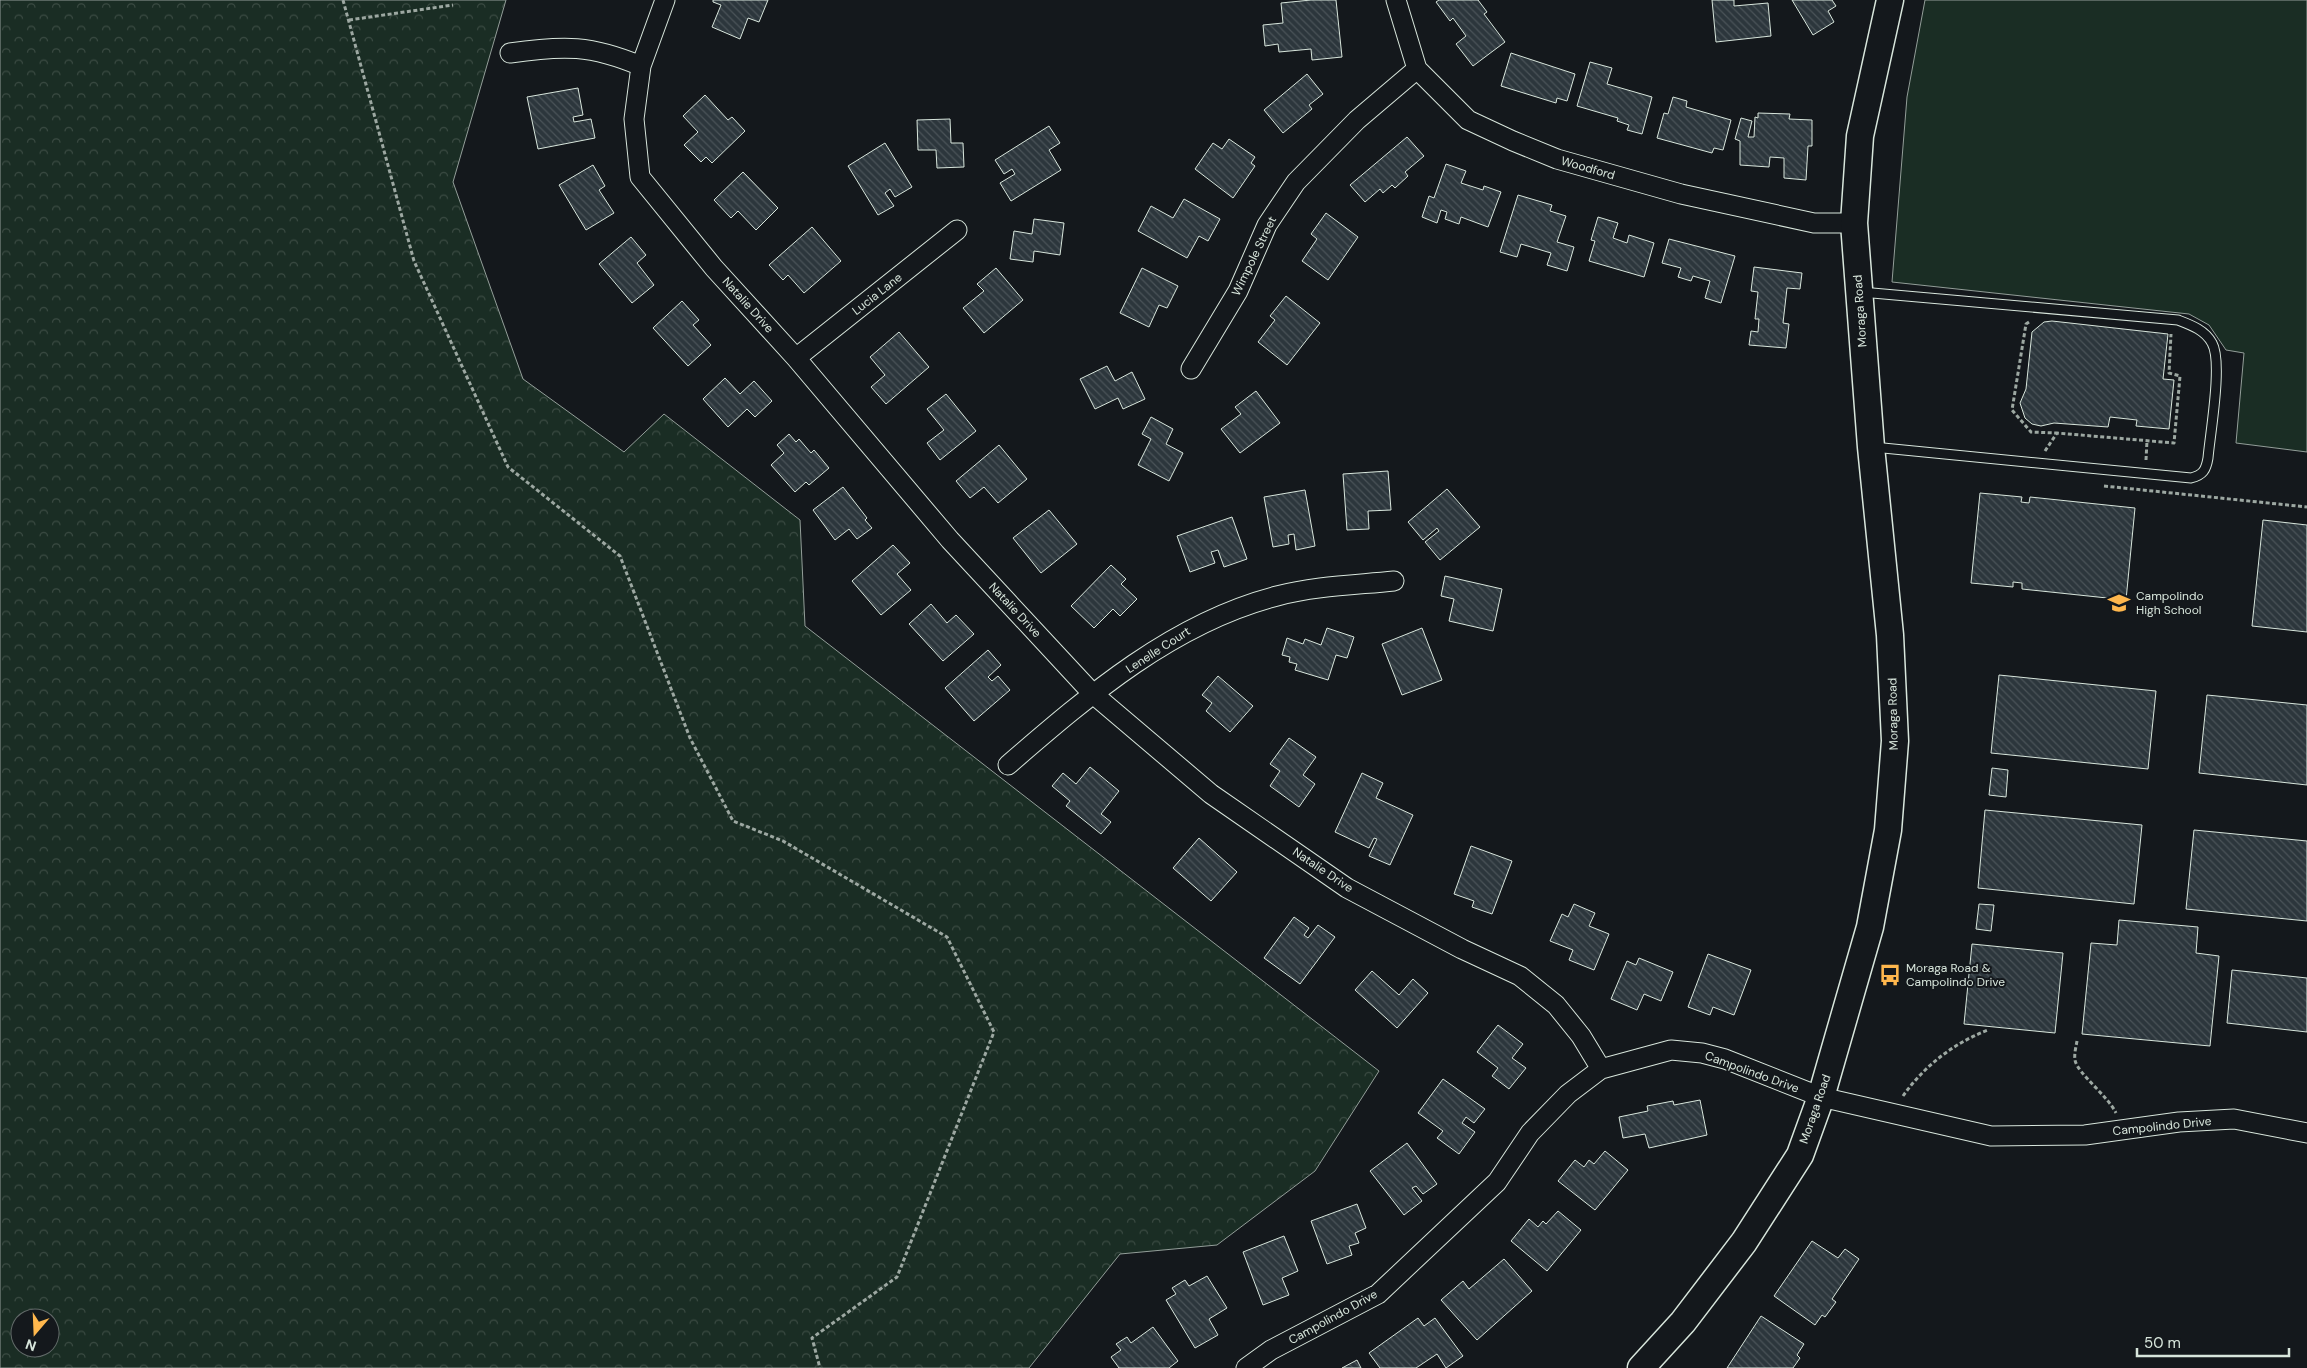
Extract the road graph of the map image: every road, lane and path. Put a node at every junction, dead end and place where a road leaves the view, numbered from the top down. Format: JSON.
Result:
{"nodes":[{"id":1,"x":343,"y":0,"type":"edge"},
{"id":2,"x":665,"y":0,"type":"edge"},
{"id":3,"x":1396,"y":0,"type":"edge"},
{"id":4,"x":1890,"y":0,"type":"edge"},
{"id":5,"x":453,"y":5,"type":"dead end"},
{"id":6,"x":349,"y":20,"type":"junction"},
{"id":7,"x":510,"y":53,"type":"dead end"},
{"id":8,"x":641,"y":66,"type":"junction"},
{"id":9,"x":1417,"y":69,"type":"junction"},
{"id":10,"x":1854,"y":223,"type":"junction"},
{"id":11,"x":958,"y":230,"type":"dead end"},
{"id":12,"x":1859,"y":292,"type":"junction"},
{"id":13,"x":2036,"y":318,"type":"dead end"},
{"id":14,"x":2162,"y":331,"type":"dead end"},
{"id":15,"x":796,"y":358,"type":"junction"},
{"id":16,"x":1191,"y":369,"type":"dead end"},
{"id":17,"x":2057,"y":433,"type":"junction"},
{"id":18,"x":1871,"y":447,"type":"junction"},
{"id":19,"x":2036,"y":463,"type":"junction"},
{"id":20,"x":1394,"y":581,"type":"dead end"},
{"id":21,"x":1092,"y":693,"type":"junction"},
{"id":22,"x":1008,"y":765,"type":"dead end"},
{"id":23,"x":1988,"y":1030,"type":"dead end"},
{"id":24,"x":2077,"y":1041,"type":"dead end"},
{"id":25,"x":1601,"y":1069,"type":"junction"},
{"id":26,"x":1821,"y":1098,"type":"junction"},
{"id":27,"x":1891,"y":1113,"type":"junction"},
{"id":28,"x":2123,"y":1130,"type":"junction"},
{"id":29,"x":2307,"y":1133,"type":"edge"},
{"id":30,"x":820,"y":1368,"type":"edge"},
{"id":31,"x":1246,"y":1368,"type":"edge"},
{"id":32,"x":1641,"y":1368,"type":"edge"}],
"edges":[{"from":1,"to":6,"type":"path"},
{"from":2,"to":8,"type":"street","name":"Natalie Drive"},
{"from":3,"to":9,"type":"street","name":"Woodford"},
{"from":4,"to":10,"type":"main road","name":"Moraga Road"},
{"from":5,"to":6,"type":"path"},
{"from":6,"to":30,"type":"path"},
{"from":7,"to":8,"type":"street"},
{"from":8,"to":15,"type":"street","name":"Natalie Drive"},
{"from":9,"to":10,"type":"street","name":"Woodford"},
{"from":9,"to":16,"type":"street","name":"Wimpole Street"},
{"from":10,"to":12,"type":"main road","name":"Moraga Road"},
{"from":11,"to":15,"type":"street","name":"Lucia Lane"},
{"from":12,"to":18,"type":"main road","name":"Moraga Road"},
{"from":12,"to":19,"type":"lane"},
{"from":13,"to":17,"type":"path"},
{"from":14,"to":17,"type":"path"},
{"from":15,"to":21,"type":"street","name":"Natalie Drive"},
{"from":17,"to":19,"type":"path"},
{"from":18,"to":19,"type":"lane"},
{"from":18,"to":26,"type":"main road","name":"Moraga Road"},
{"from":20,"to":21,"type":"street","name":"Lenelle Court"},
{"from":21,"to":22,"type":"street","name":"Lenelle Court"},
{"from":21,"to":25,"type":"street","name":"Natalie Drive"},
{"from":23,"to":27,"type":"path"},
{"from":24,"to":28,"type":"path"},
{"from":25,"to":26,"type":"street","name":"Campolindo Drive"},
{"from":25,"to":31,"type":"street","name":"Campolindo Drive"},
{"from":26,"to":27,"type":"street","name":"Campolindo Drive"},
{"from":26,"to":32,"type":"main road","name":"Moraga Road"},
{"from":27,"to":28,"type":"street","name":"Campolindo Drive"},
{"from":28,"to":29,"type":"street","name":"Campolindo Drive"}]}
